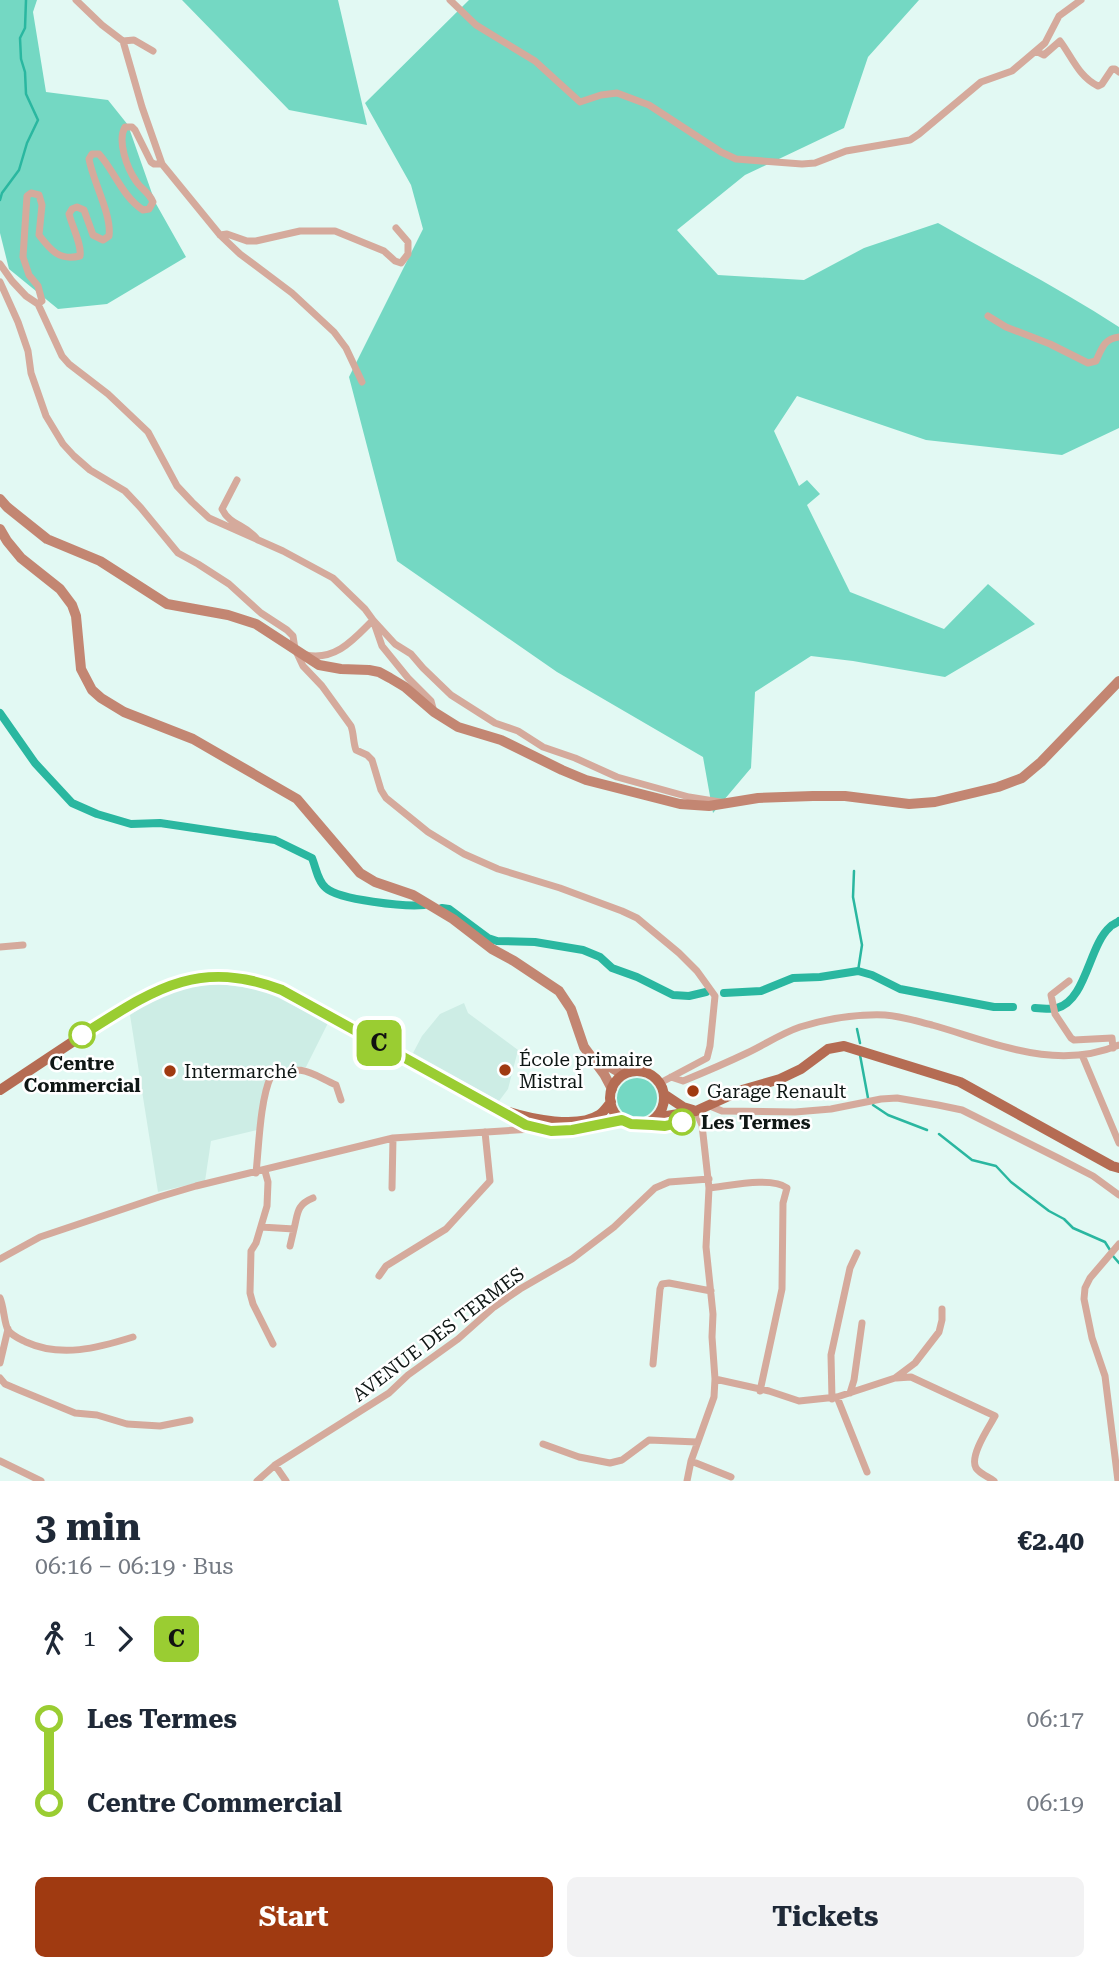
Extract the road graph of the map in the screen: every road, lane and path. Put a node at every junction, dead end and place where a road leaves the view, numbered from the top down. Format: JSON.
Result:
{"nodes":[{"id":1,"x":76,"y":0,"type":"edge"},
{"id":2,"x":450,"y":0,"type":"edge"},
{"id":3,"x":1081,"y":0,"type":"edge"},
{"id":4,"x":123,"y":41,"type":"junction"},
{"id":5,"x":153,"y":51,"type":"dead end"},
{"id":6,"x":1036,"y":51,"type":"junction"},
{"id":7,"x":1119,"y":72,"type":"edge"},
{"id":8,"x":162,"y":164,"type":"junction"},
{"id":9,"x":396,"y":228,"type":"dead end"},
{"id":10,"x":220,"y":235,"type":"junction"},
{"id":11,"x":0,"y":264,"type":"edge"},
{"id":12,"x":0,"y":282,"type":"edge"},
{"id":13,"x":38,"y":304,"type":"junction"},
{"id":14,"x":988,"y":316,"type":"dead end"},
{"id":15,"x":1119,"y":337,"type":"edge"},
{"id":16,"x":362,"y":382,"type":"dead end"},
{"id":17,"x":237,"y":480,"type":"dead end"},
{"id":18,"x":0,"y":499,"type":"edge"},
{"id":19,"x":0,"y":529,"type":"edge"},
{"id":20,"x":258,"y":541,"type":"junction"},
{"id":21,"x":373,"y":620,"type":"junction"},
{"id":22,"x":298,"y":651,"type":"junction"},
{"id":23,"x":1119,"y":681,"type":"edge"},
{"id":24,"x":434,"y":712,"type":"junction"},
{"id":25,"x":728,"y":803,"type":"junction"},
{"id":26,"x":23,"y":945,"type":"dead end"},
{"id":27,"x":0,"y":947,"type":"edge"},
{"id":28,"x":1069,"y":981,"type":"dead end"},
{"id":29,"x":1115,"y":1038,"type":"edge"},
{"id":30,"x":1116,"y":1046,"type":"edge"},
{"id":31,"x":589,"y":1054,"type":"junction"},
{"id":32,"x":1082,"y":1055,"type":"junction"},
{"id":33,"x":625,"y":1073,"type":"junction"},
{"id":34,"x":666,"y":1080,"type":"junction"},
{"id":35,"x":612,"y":1089,"type":"junction"},
{"id":36,"x":0,"y":1090,"type":"edge"},
{"id":37,"x":664,"y":1095,"type":"junction"},
{"id":38,"x":341,"y":1100,"type":"dead end"},
{"id":39,"x":611,"y":1102,"type":"junction"},
{"id":40,"x":493,"y":1106,"type":"junction"},
{"id":41,"x":710,"y":1106,"type":"junction"},
{"id":42,"x":696,"y":1111,"type":"junction"},
{"id":43,"x":655,"y":1118,"type":"junction"},
{"id":44,"x":622,"y":1120,"type":"junction"},
{"id":45,"x":554,"y":1126,"type":"junction"},
{"id":46,"x":521,"y":1127,"type":"junction"},
{"id":47,"x":485,"y":1132,"type":"junction"},
{"id":48,"x":393,"y":1139,"type":"junction"},
{"id":49,"x":1119,"y":1143,"type":"edge"},
{"id":50,"x":1119,"y":1168,"type":"edge"},
{"id":51,"x":265,"y":1171,"type":"junction"},
{"id":52,"x":256,"y":1173,"type":"junction"},
{"id":53,"x":709,"y":1184,"type":"junction"},
{"id":54,"x":1109,"y":1186,"type":"junction"},
{"id":55,"x":392,"y":1188,"type":"dead end"},
{"id":56,"x":1119,"y":1188,"type":"edge"},
{"id":57,"x":1119,"y":1195,"type":"edge"},
{"id":58,"x":313,"y":1198,"type":"dead end"},
{"id":59,"x":261,"y":1227,"type":"junction"},
{"id":60,"x":294,"y":1229,"type":"junction"},
{"id":61,"x":1119,"y":1244,"type":"edge"},
{"id":62,"x":290,"y":1246,"type":"dead end"},
{"id":63,"x":857,"y":1252,"type":"dead end"},
{"id":64,"x":0,"y":1259,"type":"edge"},
{"id":65,"x":379,"y":1276,"type":"dead end"},
{"id":66,"x":711,"y":1291,"type":"junction"},
{"id":67,"x":0,"y":1298,"type":"edge"},
{"id":68,"x":942,"y":1309,"type":"dead end"},
{"id":69,"x":862,"y":1323,"type":"dead end"},
{"id":70,"x":8,"y":1329,"type":"junction"},
{"id":71,"x":133,"y":1337,"type":"dead end"},
{"id":72,"x":273,"y":1344,"type":"dead end"},
{"id":73,"x":0,"y":1363,"type":"edge"},
{"id":74,"x":653,"y":1364,"type":"dead end"},
{"id":75,"x":0,"y":1378,"type":"edge"},
{"id":76,"x":895,"y":1378,"type":"junction"},
{"id":77,"x":715,"y":1379,"type":"junction"},
{"id":78,"x":760,"y":1391,"type":"junction"},
{"id":79,"x":850,"y":1393,"type":"junction"},
{"id":80,"x":834,"y":1398,"type":"junction"},
{"id":81,"x":190,"y":1420,"type":"dead end"},
{"id":82,"x":697,"y":1442,"type":"junction"},
{"id":83,"x":543,"y":1444,"type":"dead end"},
{"id":84,"x":0,"y":1461,"type":"edge"},
{"id":85,"x":691,"y":1461,"type":"junction"},
{"id":86,"x":275,"y":1465,"type":"junction"},
{"id":87,"x":867,"y":1472,"type":"dead end"},
{"id":88,"x":731,"y":1477,"type":"dead end"},
{"id":89,"x":41,"y":1481,"type":"edge"},
{"id":90,"x":257,"y":1481,"type":"edge"},
{"id":91,"x":286,"y":1481,"type":"edge"},
{"id":92,"x":687,"y":1481,"type":"edge"},
{"id":93,"x":995,"y":1481,"type":"edge"},
{"id":94,"x":1118,"y":1481,"type":"edge"}],
"edges":[{"from":1,"to":4,"type":"street"},
{"from":2,"to":6,"type":"street"},
{"from":3,"to":6,"type":"street"},
{"from":4,"to":5,"type":"street"},
{"from":4,"to":8,"type":"street"},
{"from":6,"to":7,"type":"street"},
{"from":8,"to":10,"type":"street"},
{"from":8,"to":13,"type":"street"},
{"from":9,"to":10,"type":"street"},
{"from":10,"to":16,"type":"street"},
{"from":11,"to":13,"type":"street"},
{"from":12,"to":22,"type":"street"},
{"from":13,"to":20,"type":"street"},
{"from":14,"to":15,"type":"street"},
{"from":17,"to":20,"type":"street"},
{"from":18,"to":22,"type":"main road"},
{"from":19,"to":31,"type":"main road"},
{"from":20,"to":21,"type":"street"},
{"from":21,"to":22,"type":"street"},
{"from":21,"to":24,"type":"street"},
{"from":21,"to":25,"type":"street"},
{"from":22,"to":24,"type":"main road"},
{"from":22,"to":34,"type":"street"},
{"from":23,"to":25,"type":"main road"},
{"from":24,"to":25,"type":"main road"},
{"from":26,"to":27,"type":"street"},
{"from":28,"to":29,"type":"street"},
{"from":29,"to":30,"type":"street"},
{"from":30,"to":32,"type":"street"},
{"from":31,"to":33,"type":"main road"},
{"from":31,"to":35,"type":"main road"},
{"from":32,"to":34,"type":"street"},
{"from":32,"to":49,"type":"street"},
{"from":33,"to":34,"type":"main road"},
{"from":33,"to":35,"type":"main road"},
{"from":34,"to":37,"type":"main road"},
{"from":35,"to":39,"type":"main road"},
{"from":36,"to":40,"type":"main road"},
{"from":37,"to":42,"type":"main road"},
{"from":37,"to":43,"type":"main road"},
{"from":38,"to":52,"type":"street"},
{"from":39,"to":44,"type":"main road"},
{"from":39,"to":45,"type":"main road"},
{"from":40,"to":45,"type":"main road"},
{"from":40,"to":46,"type":"main road"},
{"from":41,"to":42,"type":"main road"},
{"from":41,"to":50,"type":"main road"},
{"from":41,"to":54,"type":"street"},
{"from":42,"to":43,"type":"main road"},
{"from":42,"to":53,"type":"street"},
{"from":43,"to":44,"type":"main road"},
{"from":44,"to":45,"type":"main road"},
{"from":45,"to":46,"type":"main road"},
{"from":46,"to":47,"type":"street"},
{"from":47,"to":48,"type":"street"},
{"from":47,"to":65,"type":"street"},
{"from":48,"to":51,"type":"street"},
{"from":48,"to":55,"type":"street"},
{"from":51,"to":52,"type":"street"},
{"from":51,"to":59,"type":"street"},
{"from":52,"to":64,"type":"street"},
{"from":53,"to":66,"type":"street"},
{"from":53,"to":78,"type":"street","name":"AVENUE DES TERMES"},
{"from":53,"to":86,"type":"street","name":"AVENUE DES TERMES"},
{"from":54,"to":56,"type":"street"},
{"from":54,"to":57,"type":"street"},
{"from":58,"to":60,"type":"street"},
{"from":59,"to":60,"type":"street"},
{"from":59,"to":72,"type":"street"},
{"from":60,"to":62,"type":"street"},
{"from":61,"to":94,"type":"street"},
{"from":63,"to":80,"type":"street"},
{"from":66,"to":74,"type":"street"},
{"from":66,"to":77,"type":"street"},
{"from":67,"to":70,"type":"street"},
{"from":68,"to":76,"type":"street"},
{"from":69,"to":79,"type":"street"},
{"from":70,"to":71,"type":"street"},
{"from":70,"to":73,"type":"street"},
{"from":75,"to":81,"type":"street"},
{"from":76,"to":79,"type":"street"},
{"from":76,"to":93,"type":"street"},
{"from":77,"to":78,"type":"street"},
{"from":77,"to":82,"type":"street"},
{"from":78,"to":80,"type":"street"},
{"from":79,"to":80,"type":"street"},
{"from":80,"to":87,"type":"street"},
{"from":82,"to":83,"type":"street"},
{"from":82,"to":85,"type":"street"},
{"from":84,"to":89,"type":"street"},
{"from":85,"to":88,"type":"street"},
{"from":85,"to":92,"type":"street"},
{"from":86,"to":90,"type":"street","name":"AVENUE DES TERMES"},
{"from":86,"to":91,"type":"street"}]}
